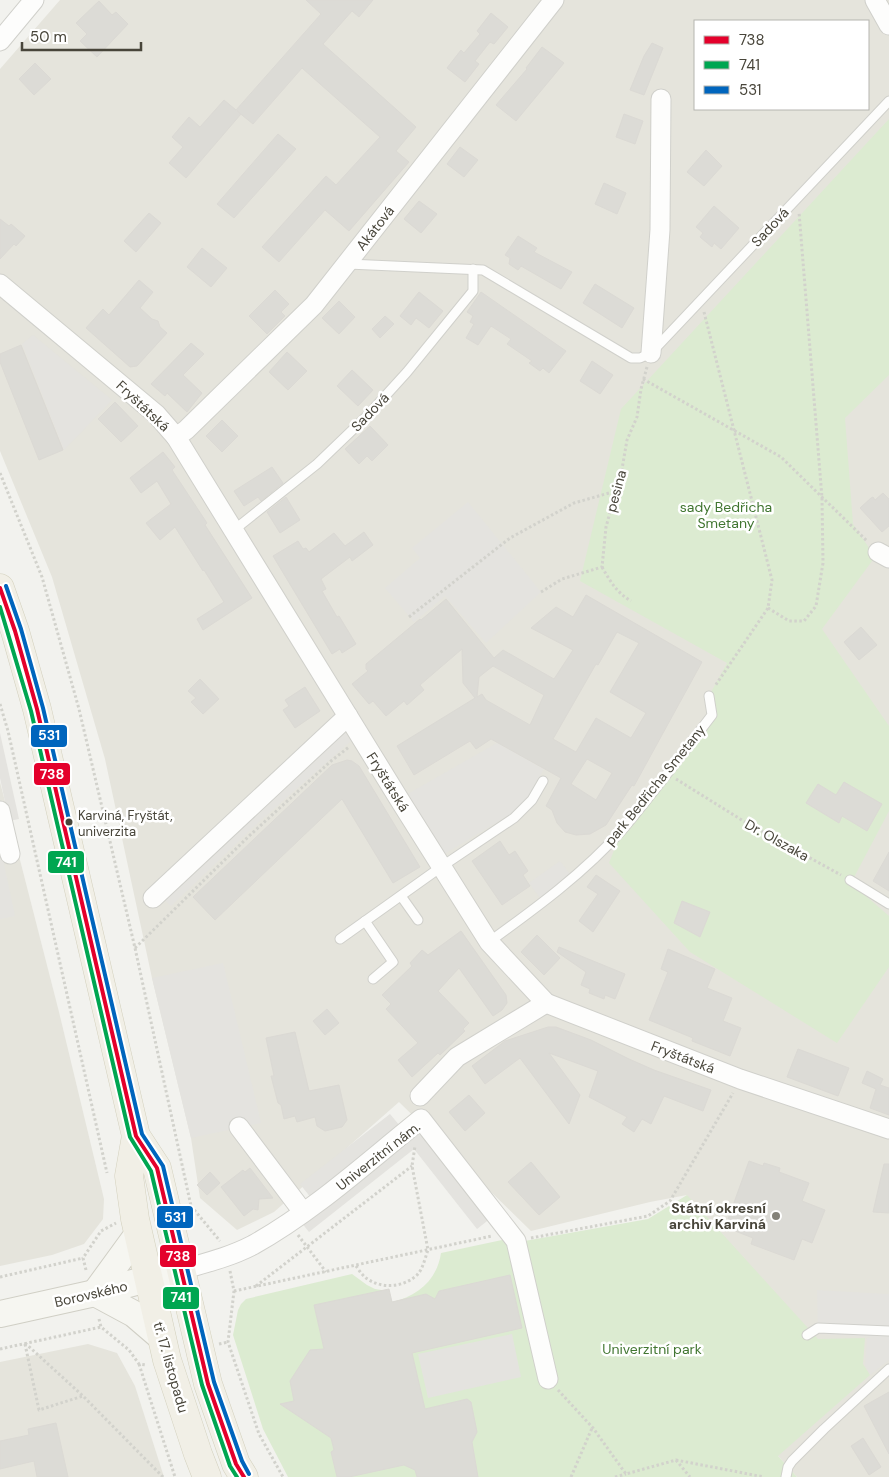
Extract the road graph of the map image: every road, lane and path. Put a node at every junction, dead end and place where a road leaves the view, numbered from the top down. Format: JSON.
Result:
{"nodes":[{"id":1,"x":34,"y":0,"type":"edge"},
{"id":2,"x":554,"y":0,"type":"edge"},
{"id":3,"x":875,"y":0,"type":"edge"},
{"id":4,"x":889,"y":25,"type":"edge"},
{"id":5,"x":0,"y":41,"type":"edge"},
{"id":6,"x":661,"y":99,"type":"dead end"},
{"id":7,"x":889,"y":101,"type":"edge"},
{"id":8,"x":797,"y":198,"type":"junction"},
{"id":9,"x":347,"y":264,"type":"junction"},
{"id":10,"x":473,"y":270,"type":"junction"},
{"id":11,"x":0,"y":284,"type":"edge"},
{"id":12,"x":701,"y":300,"type":"junction"},
{"id":13,"x":651,"y":353,"type":"junction"},
{"id":14,"x":643,"y":379,"type":"junction"},
{"id":15,"x":733,"y":431,"type":"junction"},
{"id":16,"x":176,"y":437,"type":"junction"},
{"id":17,"x":0,"y":474,"type":"edge"},
{"id":18,"x":617,"y":491,"type":"junction"},
{"id":19,"x":822,"y":498,"type":"junction"},
{"id":20,"x":234,"y":530,"type":"junction"},
{"id":21,"x":884,"y":555,"type":"edge"},
{"id":22,"x":602,"y":567,"type":"junction"},
{"id":23,"x":0,"y":588,"type":"edge"},
{"id":24,"x":542,"y":592,"type":"dead end"},
{"id":25,"x":631,"y":601,"type":"dead end"},
{"id":26,"x":768,"y":608,"type":"junction"},
{"id":27,"x":409,"y":617,"type":"dead end"},
{"id":28,"x":709,"y":696,"type":"joint"},
{"id":29,"x":0,"y":704,"type":"edge"},
{"id":30,"x":348,"y":716,"type":"junction"},
{"id":31,"x":362,"y":738,"type":"junction"},
{"id":32,"x":667,"y":773,"type":"junction"},
{"id":33,"x":543,"y":781,"type":"dead end"},
{"id":34,"x":0,"y":811,"type":"edge"},
{"id":35,"x":3,"y":833,"type":"edge"},
{"id":36,"x":10,"y":854,"type":"dead end"},
{"id":37,"x":441,"y":867,"type":"junction"},
{"id":38,"x":850,"y":880,"type":"joint"},
{"id":39,"x":401,"y":896,"type":"junction"},
{"id":40,"x":153,"y":898,"type":"dead end"},
{"id":41,"x":889,"y":904,"type":"edge"},
{"id":42,"x":418,"y":920,"type":"dead end"},
{"id":43,"x":365,"y":921,"type":"junction"},
{"id":44,"x":340,"y":938,"type":"dead end"},
{"id":45,"x":489,"y":942,"type":"junction"},
{"id":46,"x":135,"y":948,"type":"junction"},
{"id":47,"x":373,"y":979,"type":"dead end"},
{"id":48,"x":546,"y":1003,"type":"junction"},
{"id":49,"x":740,"y":1079,"type":"junction"},
{"id":50,"x":420,"y":1096,"type":"dead end"},
{"id":51,"x":421,"y":1120,"type":"junction"},
{"id":52,"x":239,"y":1127,"type":"dead end"},
{"id":53,"x":889,"y":1129,"type":"edge"},
{"id":54,"x":136,"y":1136,"type":"junction"},
{"id":55,"x":412,"y":1166,"type":"junction"},
{"id":56,"x":108,"y":1176,"type":"dead end"},
{"id":57,"x":191,"y":1206,"type":"dead end"},
{"id":58,"x":115,"y":1214,"type":"dead end"},
{"id":59,"x":295,"y":1218,"type":"junction"},
{"id":60,"x":127,"y":1229,"type":"junction"},
{"id":61,"x":513,"y":1236,"type":"junction"},
{"id":62,"x":307,"y":1246,"type":"junction"},
{"id":63,"x":428,"y":1250,"type":"junction"},
{"id":64,"x":83,"y":1258,"type":"dead end"},
{"id":65,"x":356,"y":1266,"type":"junction"},
{"id":66,"x":181,"y":1270,"type":"junction"},
{"id":67,"x":327,"y":1272,"type":"junction"},
{"id":68,"x":0,"y":1277,"type":"edge"},
{"id":69,"x":148,"y":1280,"type":"junction"},
{"id":70,"x":255,"y":1287,"type":"junction"},
{"id":71,"x":234,"y":1292,"type":"dead end"},
{"id":72,"x":95,"y":1293,"type":"junction"},
{"id":73,"x":0,"y":1314,"type":"edge"},
{"id":74,"x":101,"y":1326,"type":"dead end"},
{"id":75,"x":889,"y":1332,"type":"edge"},
{"id":76,"x":807,"y":1335,"type":"dead end"},
{"id":77,"x":162,"y":1338,"type":"junction"},
{"id":78,"x":228,"y":1342,"type":"dead end"},
{"id":79,"x":25,"y":1343,"type":"junction"},
{"id":80,"x":0,"y":1349,"type":"edge"},
{"id":81,"x":139,"y":1364,"type":"dead end"},
{"id":82,"x":889,"y":1369,"type":"edge"},
{"id":83,"x":548,"y":1379,"type":"joint"},
{"id":84,"x":83,"y":1396,"type":"junction"},
{"id":85,"x":593,"y":1428,"type":"junction"},
{"id":86,"x":676,"y":1460,"type":"junction"},
{"id":87,"x":626,"y":1474,"type":"junction"},
{"id":88,"x":163,"y":1477,"type":"edge"},
{"id":89,"x":175,"y":1477,"type":"edge"},
{"id":90,"x":207,"y":1477,"type":"edge"},
{"id":91,"x":244,"y":1477,"type":"edge"},
{"id":92,"x":283,"y":1477,"type":"edge"},
{"id":93,"x":571,"y":1477,"type":"edge"},
{"id":94,"x":615,"y":1477,"type":"edge"},
{"id":95,"x":690,"y":1477,"type":"edge"},
{"id":96,"x":764,"y":1477,"type":"edge"},
{"id":97,"x":786,"y":1477,"type":"edge"}],
"edges":[{"from":1,"to":5,"type":"street"},
{"from":2,"to":9,"type":"street","name":"Akátová"},
{"from":3,"to":4,"type":"street"},
{"from":6,"to":13,"type":"street"},
{"from":7,"to":8,"type":"lane","name":"Sadová"},
{"from":8,"to":12,"type":"lane","name":"Sadová"},
{"from":8,"to":19,"type":"path"},
{"from":9,"to":10,"type":"lane"},
{"from":9,"to":16,"type":"street","name":"Akátová"},
{"from":10,"to":13,"type":"lane"},
{"from":10,"to":20,"type":"lane","name":"Sadová"},
{"from":11,"to":16,"type":"street","name":"Fryštátská"},
{"from":12,"to":13,"type":"lane","name":"Sadová"},
{"from":12,"to":15,"type":"path"},
{"from":13,"to":14,"type":"path","name":"pesina"},
{"from":14,"to":15,"type":"path"},
{"from":14,"to":18,"type":"path","name":"pesina"},
{"from":15,"to":19,"type":"path"},
{"from":15,"to":26,"type":"path"},
{"from":16,"to":20,"type":"street","name":"Fryštátská"},
{"from":17,"to":46,"type":"path"},
{"from":18,"to":22,"type":"path","name":"pesina"},
{"from":18,"to":27,"type":"path"},
{"from":19,"to":21,"type":"path"},
{"from":19,"to":26,"type":"path"},
{"from":20,"to":30,"type":"street","name":"Fryštátská"},
{"from":22,"to":24,"type":"path"},
{"from":22,"to":25,"type":"path"},
{"from":23,"to":54,"type":"main road","name":"tř. 17. listopadu"},
{"from":26,"to":28,"type":"path"},
{"from":28,"to":32,"type":"lane","name":"park Bedřicha Smetany"},
{"from":29,"to":56,"type":"path"},
{"from":30,"to":31,"type":"street","name":"Fryštátská"},
{"from":30,"to":40,"type":"street"},
{"from":31,"to":37,"type":"street","name":"Fryštátská"},
{"from":31,"to":46,"type":"path"},
{"from":32,"to":38,"type":"path","name":"Dr. Olszaka"},
{"from":32,"to":45,"type":"lane","name":"park Bedřicha Smetany"},
{"from":33,"to":37,"type":"lane"},
{"from":34,"to":35,"type":"street"},
{"from":35,"to":36,"type":"street"},
{"from":37,"to":39,"type":"lane"},
{"from":37,"to":45,"type":"street","name":"Fryštátská"},
{"from":38,"to":41,"type":"lane"},
{"from":39,"to":42,"type":"lane"},
{"from":39,"to":43,"type":"lane"},
{"from":43,"to":44,"type":"lane"},
{"from":43,"to":47,"type":"lane"},
{"from":45,"to":48,"type":"street","name":"Fryštátská"},
{"from":46,"to":57,"type":"path"},
{"from":48,"to":49,"type":"street","name":"Fryštátská"},
{"from":48,"to":50,"type":"street"},
{"from":49,"to":53,"type":"street","name":"Fryštátská"},
{"from":49,"to":61,"type":"path"},
{"from":51,"to":55,"type":"path"},
{"from":51,"to":59,"type":"street","name":"Univerzitní nám."},
{"from":51,"to":61,"type":"street","name":"Univerzitní nám."},
{"from":52,"to":59,"type":"street"},
{"from":54,"to":60,"type":"main road","name":"tř. 17. listopadu"},
{"from":54,"to":66,"type":"main road","name":"tř. 17. listopadu"},
{"from":55,"to":62,"type":"path"},
{"from":55,"to":63,"type":"path"},
{"from":58,"to":60,"type":"path"},
{"from":59,"to":62,"type":"path"},
{"from":59,"to":66,"type":"street","name":"Univerzitní nám."},
{"from":60,"to":69,"type":"main road","name":"tř. 17. listopadu"},
{"from":60,"to":72,"type":"main road"},
{"from":61,"to":63,"type":"path"},
{"from":61,"to":83,"type":"street","name":"Univerzitní nám."},
{"from":62,"to":67,"type":"path"},
{"from":62,"to":70,"type":"path"},
{"from":63,"to":65,"type":"path"},
{"from":63,"to":65,"type":"path"},
{"from":64,"to":68,"type":"path"},
{"from":65,"to":67,"type":"path"},
{"from":66,"to":69,"type":"main road","name":"Borovského"},
{"from":66,"to":91,"type":"main road","name":"tř. 17. listopadu"},
{"from":67,"to":70,"type":"path"},
{"from":69,"to":72,"type":"main road","name":"Borovského"},
{"from":69,"to":77,"type":"main road","name":"tř. 17. listopadu"},
{"from":70,"to":71,"type":"path"},
{"from":72,"to":73,"type":"main road","name":"Borovského"},
{"from":72,"to":77,"type":"main road"},
{"from":74,"to":79,"type":"path"},
{"from":75,"to":76,"type":"lane"},
{"from":77,"to":90,"type":"main road","name":"tř. 17. listopadu"},
{"from":78,"to":92,"type":"path"},
{"from":79,"to":80,"type":"path"},
{"from":79,"to":84,"type":"path"},
{"from":79,"to":84,"type":"path"},
{"from":81,"to":89,"type":"path"},
{"from":82,"to":97,"type":"lane"},
{"from":83,"to":85,"type":"path"},
{"from":84,"to":88,"type":"path"},
{"from":85,"to":87,"type":"path"},
{"from":85,"to":93,"type":"path"},
{"from":86,"to":87,"type":"path"},
{"from":86,"to":95,"type":"path"},
{"from":86,"to":96,"type":"path"},
{"from":87,"to":94,"type":"path"}]}
